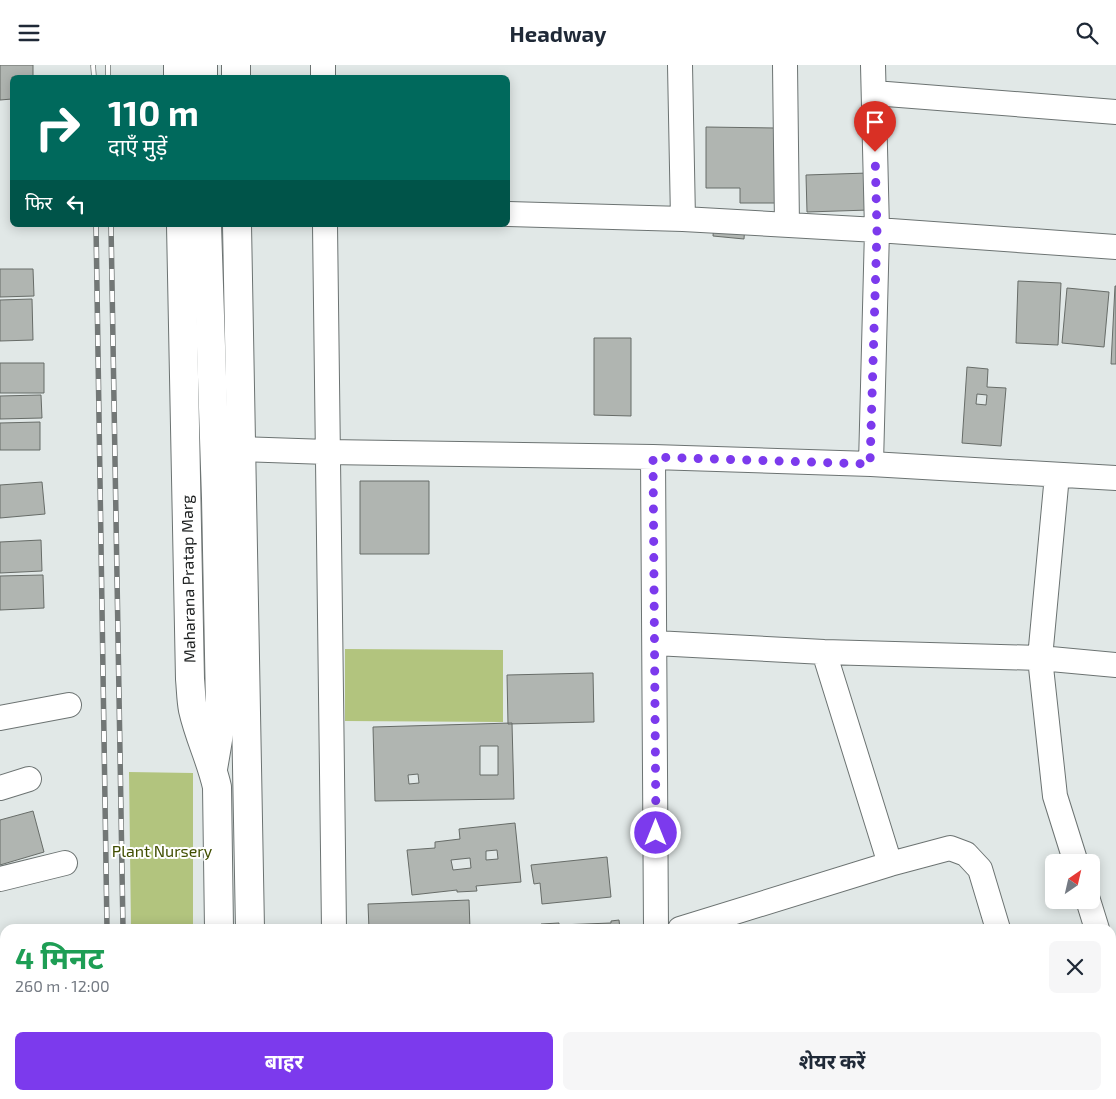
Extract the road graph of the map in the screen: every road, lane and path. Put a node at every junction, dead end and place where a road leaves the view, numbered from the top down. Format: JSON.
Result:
{"nodes":[{"id":1,"x":680,"y":65,"type":"edge"},
{"id":2,"x":786,"y":65,"type":"edge"},
{"id":3,"x":873,"y":65,"type":"edge"},
{"id":4,"x":874,"y":93,"type":"junction"},
{"id":5,"x":1116,"y":112,"type":"edge"},
{"id":6,"x":510,"y":214,"type":"edge"},
{"id":7,"x":683,"y":219,"type":"junction"},
{"id":8,"x":787,"y":225,"type":"junction"},
{"id":9,"x":181,"y":227,"type":"edge"},
{"id":10,"x":207,"y":227,"type":"edge"},
{"id":11,"x":237,"y":227,"type":"edge"},
{"id":12,"x":325,"y":227,"type":"edge"},
{"id":13,"x":877,"y":230,"type":"junction"},
{"id":14,"x":1116,"y":247,"type":"edge"},
{"id":15,"x":241,"y":449,"type":"junction"},
{"id":16,"x":327,"y":452,"type":"junction"},
{"id":17,"x":653,"y":457,"type":"junction"},
{"id":18,"x":870,"y":464,"type":"junction"},
{"id":19,"x":1056,"y":475,"type":"junction"},
{"id":20,"x":1116,"y":478,"type":"edge"},
{"id":21,"x":655,"y":643,"type":"junction"},
{"id":22,"x":824,"y":651,"type":"junction"},
{"id":23,"x":1040,"y":658,"type":"junction"},
{"id":24,"x":1116,"y":665,"type":"edge"},
{"id":25,"x":69,"y":705,"type":"dead end"},
{"id":26,"x":0,"y":718,"type":"edge"},
{"id":27,"x":213,"y":769,"type":"junction"},
{"id":28,"x":29,"y":779,"type":"dead end"},
{"id":29,"x":0,"y":788,"type":"edge"},
{"id":30,"x":1073,"y":854,"type":"edge"},
{"id":31,"x":65,"y":863,"type":"dead end"},
{"id":32,"x":890,"y":864,"type":"junction"},
{"id":33,"x":0,"y":879,"type":"edge"},
{"id":34,"x":1091,"y":909,"type":"edge"},
{"id":35,"x":219,"y":924,"type":"edge"},
{"id":36,"x":250,"y":924,"type":"edge"},
{"id":37,"x":334,"y":924,"type":"edge"},
{"id":38,"x":656,"y":924,"type":"edge"},
{"id":39,"x":696,"y":924,"type":"edge"},
{"id":40,"x":996,"y":924,"type":"edge"},
{"id":41,"x":1095,"y":924,"type":"edge"}],
"edges":[{"from":1,"to":7,"type":"street"},
{"from":2,"to":8,"type":"street"},
{"from":3,"to":4,"type":"street"},
{"from":4,"to":5,"type":"street"},
{"from":4,"to":13,"type":"street"},
{"from":6,"to":7,"type":"street"},
{"from":7,"to":8,"type":"street"},
{"from":8,"to":13,"type":"street"},
{"from":9,"to":27,"type":"main road","name":"Maharana Pratap Marg"},
{"from":10,"to":27,"type":"main road"},
{"from":11,"to":15,"type":"main road"},
{"from":12,"to":16,"type":"street"},
{"from":13,"to":14,"type":"street"},
{"from":13,"to":18,"type":"street"},
{"from":15,"to":16,"type":"street"},
{"from":15,"to":36,"type":"main road"},
{"from":16,"to":17,"type":"street"},
{"from":16,"to":37,"type":"street"},
{"from":17,"to":18,"type":"street"},
{"from":17,"to":21,"type":"street"},
{"from":18,"to":19,"type":"street"},
{"from":19,"to":20,"type":"street"},
{"from":19,"to":23,"type":"street"},
{"from":21,"to":22,"type":"street"},
{"from":21,"to":38,"type":"street"},
{"from":22,"to":23,"type":"street"},
{"from":22,"to":32,"type":"street"},
{"from":23,"to":24,"type":"street"},
{"from":23,"to":30,"type":"street"},
{"from":25,"to":26,"type":"street"},
{"from":27,"to":35,"type":"main road","name":"Maharana Pratap Marg"},
{"from":28,"to":29,"type":"street"},
{"from":31,"to":33,"type":"street"},
{"from":32,"to":39,"type":"street"},
{"from":32,"to":40,"type":"street"},
{"from":34,"to":41,"type":"street"}]}
